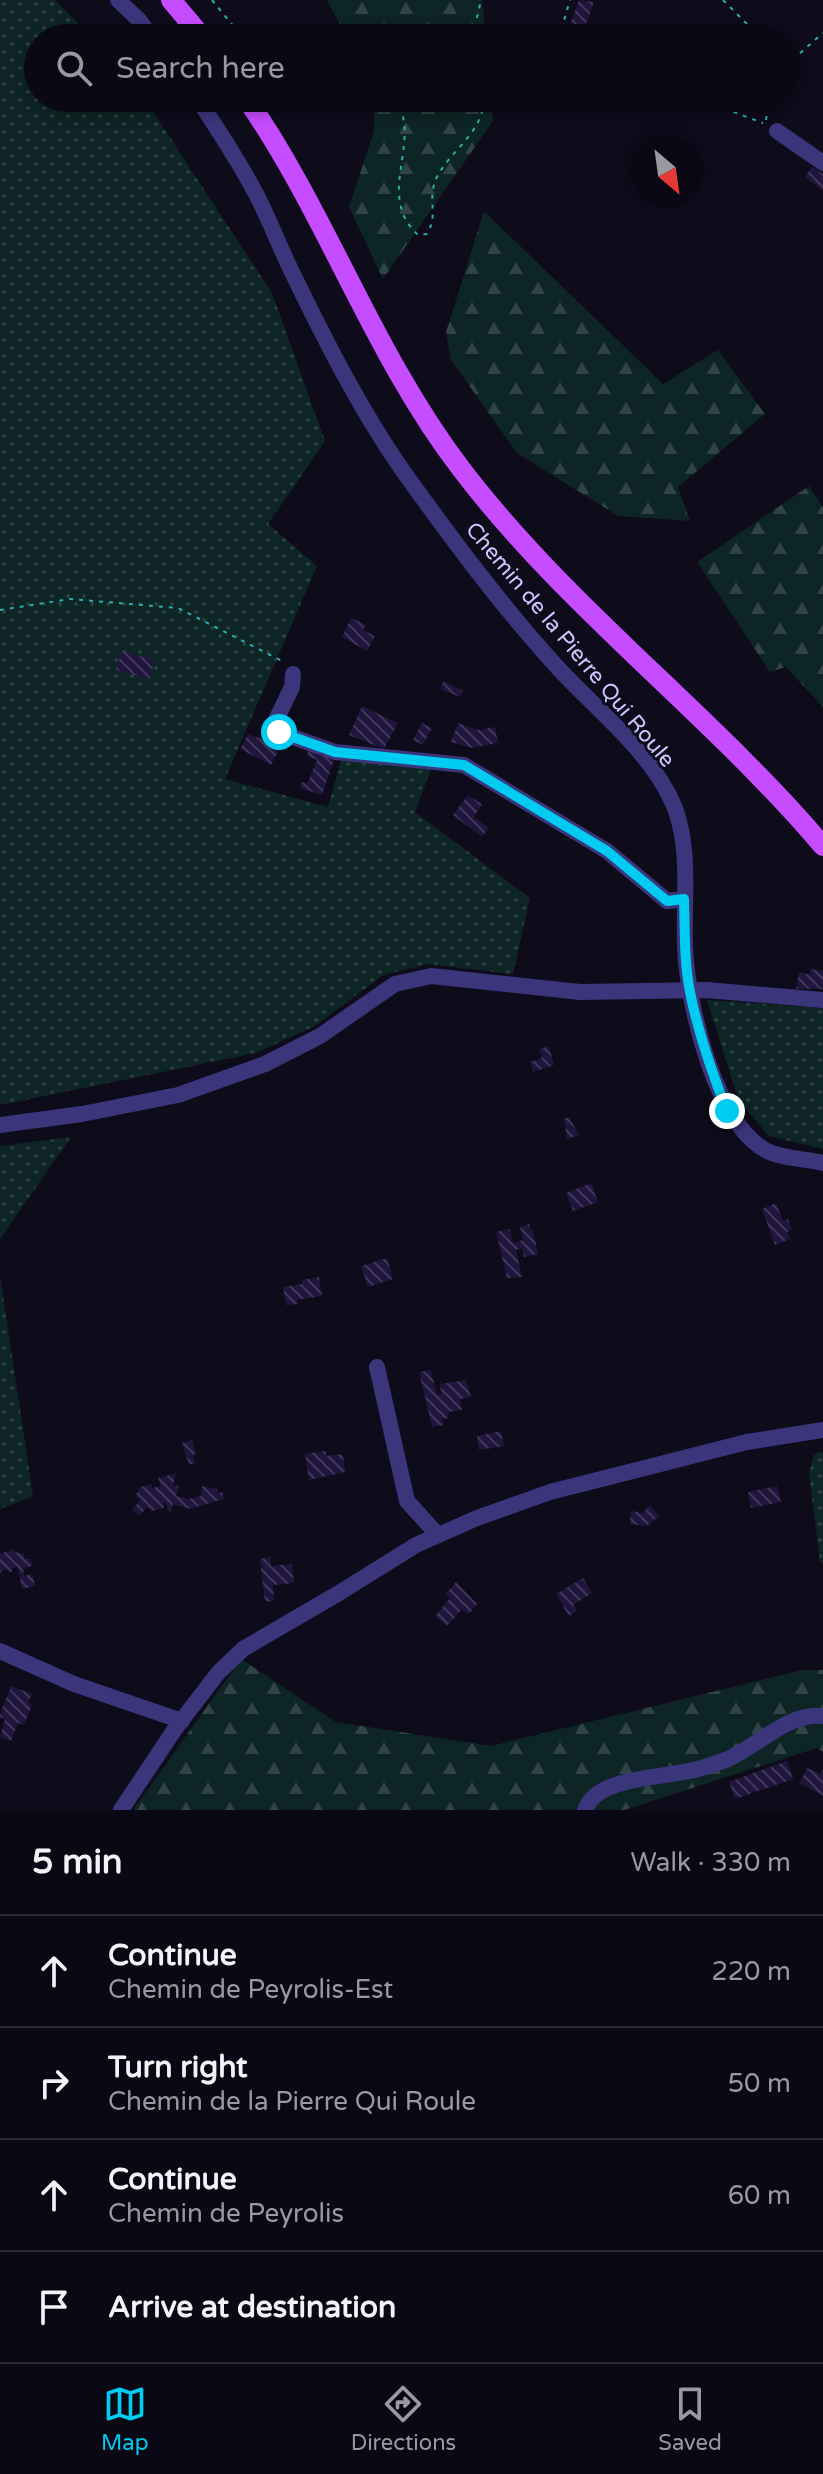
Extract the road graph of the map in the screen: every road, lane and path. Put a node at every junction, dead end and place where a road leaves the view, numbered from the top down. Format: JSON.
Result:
{"nodes":[{"id":1,"x":118,"y":0,"type":"edge"},
{"id":2,"x":171,"y":0,"type":"edge"},
{"id":3,"x":212,"y":0,"type":"edge"},
{"id":4,"x":481,"y":0,"type":"edge"},
{"id":5,"x":570,"y":0,"type":"edge"},
{"id":6,"x":723,"y":0,"type":"edge"},
{"id":7,"x":142,"y":24,"type":"edge"},
{"id":8,"x":191,"y":24,"type":"edge"},
{"id":9,"x":232,"y":24,"type":"edge"},
{"id":10,"x":476,"y":24,"type":"edge"},
{"id":11,"x":562,"y":24,"type":"edge"},
{"id":12,"x":747,"y":24,"type":"edge"},
{"id":13,"x":823,"y":33,"type":"edge"},
{"id":14,"x":799,"y":54,"type":"edge"},
{"id":15,"x":206,"y":112,"type":"edge"},
{"id":16,"x":255,"y":112,"type":"edge"},
{"id":17,"x":403,"y":112,"type":"edge"},
{"id":18,"x":481,"y":112,"type":"edge"},
{"id":19,"x":732,"y":112,"type":"edge"},
{"id":20,"x":769,"y":112,"type":"edge"},
{"id":21,"x":771,"y":127,"type":"junction"},
{"id":22,"x":823,"y":163,"type":"edge"},
{"id":23,"x":0,"y":610,"type":"edge"},
{"id":24,"x":293,"y":674,"type":"joint"},
{"id":25,"x":823,"y":846,"type":"edge"},
{"id":26,"x":684,"y":899,"type":"junction"},
{"id":27,"x":690,"y":992,"type":"junction"},
{"id":28,"x":823,"y":1000,"type":"edge"},
{"id":29,"x":0,"y":1125,"type":"edge"},
{"id":30,"x":823,"y":1163,"type":"edge"},
{"id":31,"x":377,"y":1367,"type":"dead end"},
{"id":32,"x":823,"y":1430,"type":"edge"},
{"id":33,"x":437,"y":1534,"type":"junction"},
{"id":34,"x":0,"y":1651,"type":"edge"},
{"id":35,"x":823,"y":1716,"type":"edge"},
{"id":36,"x":182,"y":1721,"type":"junction"},
{"id":37,"x":121,"y":1810,"type":"edge"},
{"id":38,"x":585,"y":1810,"type":"edge"}],
"edges":[{"from":1,"to":7,"type":"street"},
{"from":2,"to":8,"type":"main road"},
{"from":3,"to":9,"type":"path"},
{"from":4,"to":10,"type":"path"},
{"from":5,"to":11,"type":"path"},
{"from":6,"to":12,"type":"path"},
{"from":13,"to":14,"type":"path"},
{"from":15,"to":26,"type":"street","name":"Chemin de la Pierre Qui Roule"},
{"from":16,"to":25,"type":"main road"},
{"from":17,"to":18,"type":"path"},
{"from":19,"to":21,"type":"path"},
{"from":20,"to":21,"type":"path"},
{"from":21,"to":22,"type":"street"},
{"from":23,"to":24,"type":"path"},
{"from":24,"to":26,"type":"street"},
{"from":26,"to":27,"type":"street","name":"Chemin de la Pierre Qui Roule"},
{"from":27,"to":28,"type":"street"},
{"from":27,"to":29,"type":"street"},
{"from":27,"to":30,"type":"street","name":"Chemin de la Pierre Qui Roule"},
{"from":31,"to":33,"type":"street"},
{"from":32,"to":33,"type":"street"},
{"from":33,"to":36,"type":"street"},
{"from":34,"to":36,"type":"street"},
{"from":35,"to":38,"type":"street"},
{"from":36,"to":37,"type":"street"}]}
